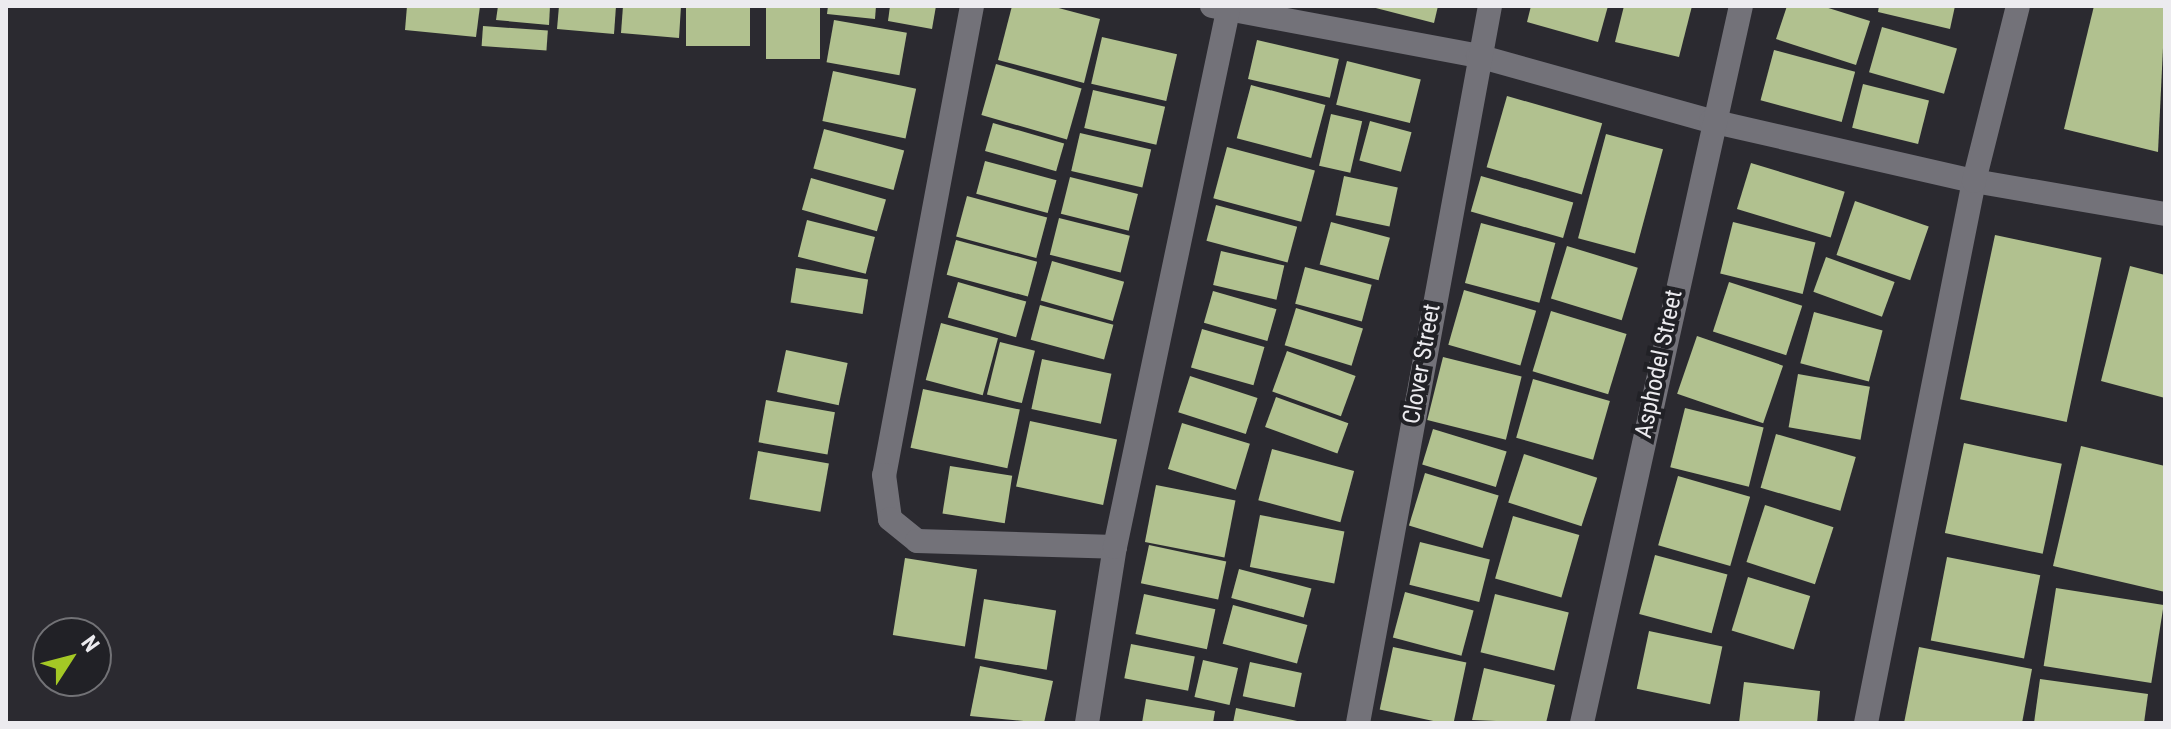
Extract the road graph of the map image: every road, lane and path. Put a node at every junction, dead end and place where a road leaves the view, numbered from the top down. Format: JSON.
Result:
{"nodes":[{"id":1,"x":972,"y":6,"type":"edge"},
{"id":2,"x":1490,"y":6,"type":"edge"},
{"id":3,"x":1741,"y":6,"type":"edge"},
{"id":4,"x":2018,"y":6,"type":"edge"},
{"id":5,"x":1223,"y":7,"type":"edge"},
{"id":6,"x":1478,"y":56,"type":"junction"},
{"id":7,"x":1711,"y":121,"type":"junction"},
{"id":8,"x":1974,"y":181,"type":"junction"},
{"id":9,"x":2165,"y":214,"type":"edge"},
{"id":10,"x":1115,"y":547,"type":"junction"},
{"id":11,"x":1087,"y":723,"type":"edge"},
{"id":12,"x":1358,"y":723,"type":"edge"},
{"id":13,"x":1582,"y":723,"type":"edge"},
{"id":14,"x":1866,"y":723,"type":"edge"}],
"edges":[{"from":1,"to":10,"type":"street"},
{"from":2,"to":6,"type":"street","name":"Clover Street"},
{"from":3,"to":7,"type":"street","name":"Asphodel Street"},
{"from":4,"to":8,"type":"street"},
{"from":5,"to":6,"type":"street"},
{"from":5,"to":10,"type":"street"},
{"from":6,"to":7,"type":"street"},
{"from":6,"to":12,"type":"street","name":"Clover Street"},
{"from":7,"to":8,"type":"street"},
{"from":7,"to":13,"type":"street","name":"Asphodel Street"},
{"from":8,"to":9,"type":"street"},
{"from":8,"to":14,"type":"street"},
{"from":10,"to":11,"type":"street"}]}
